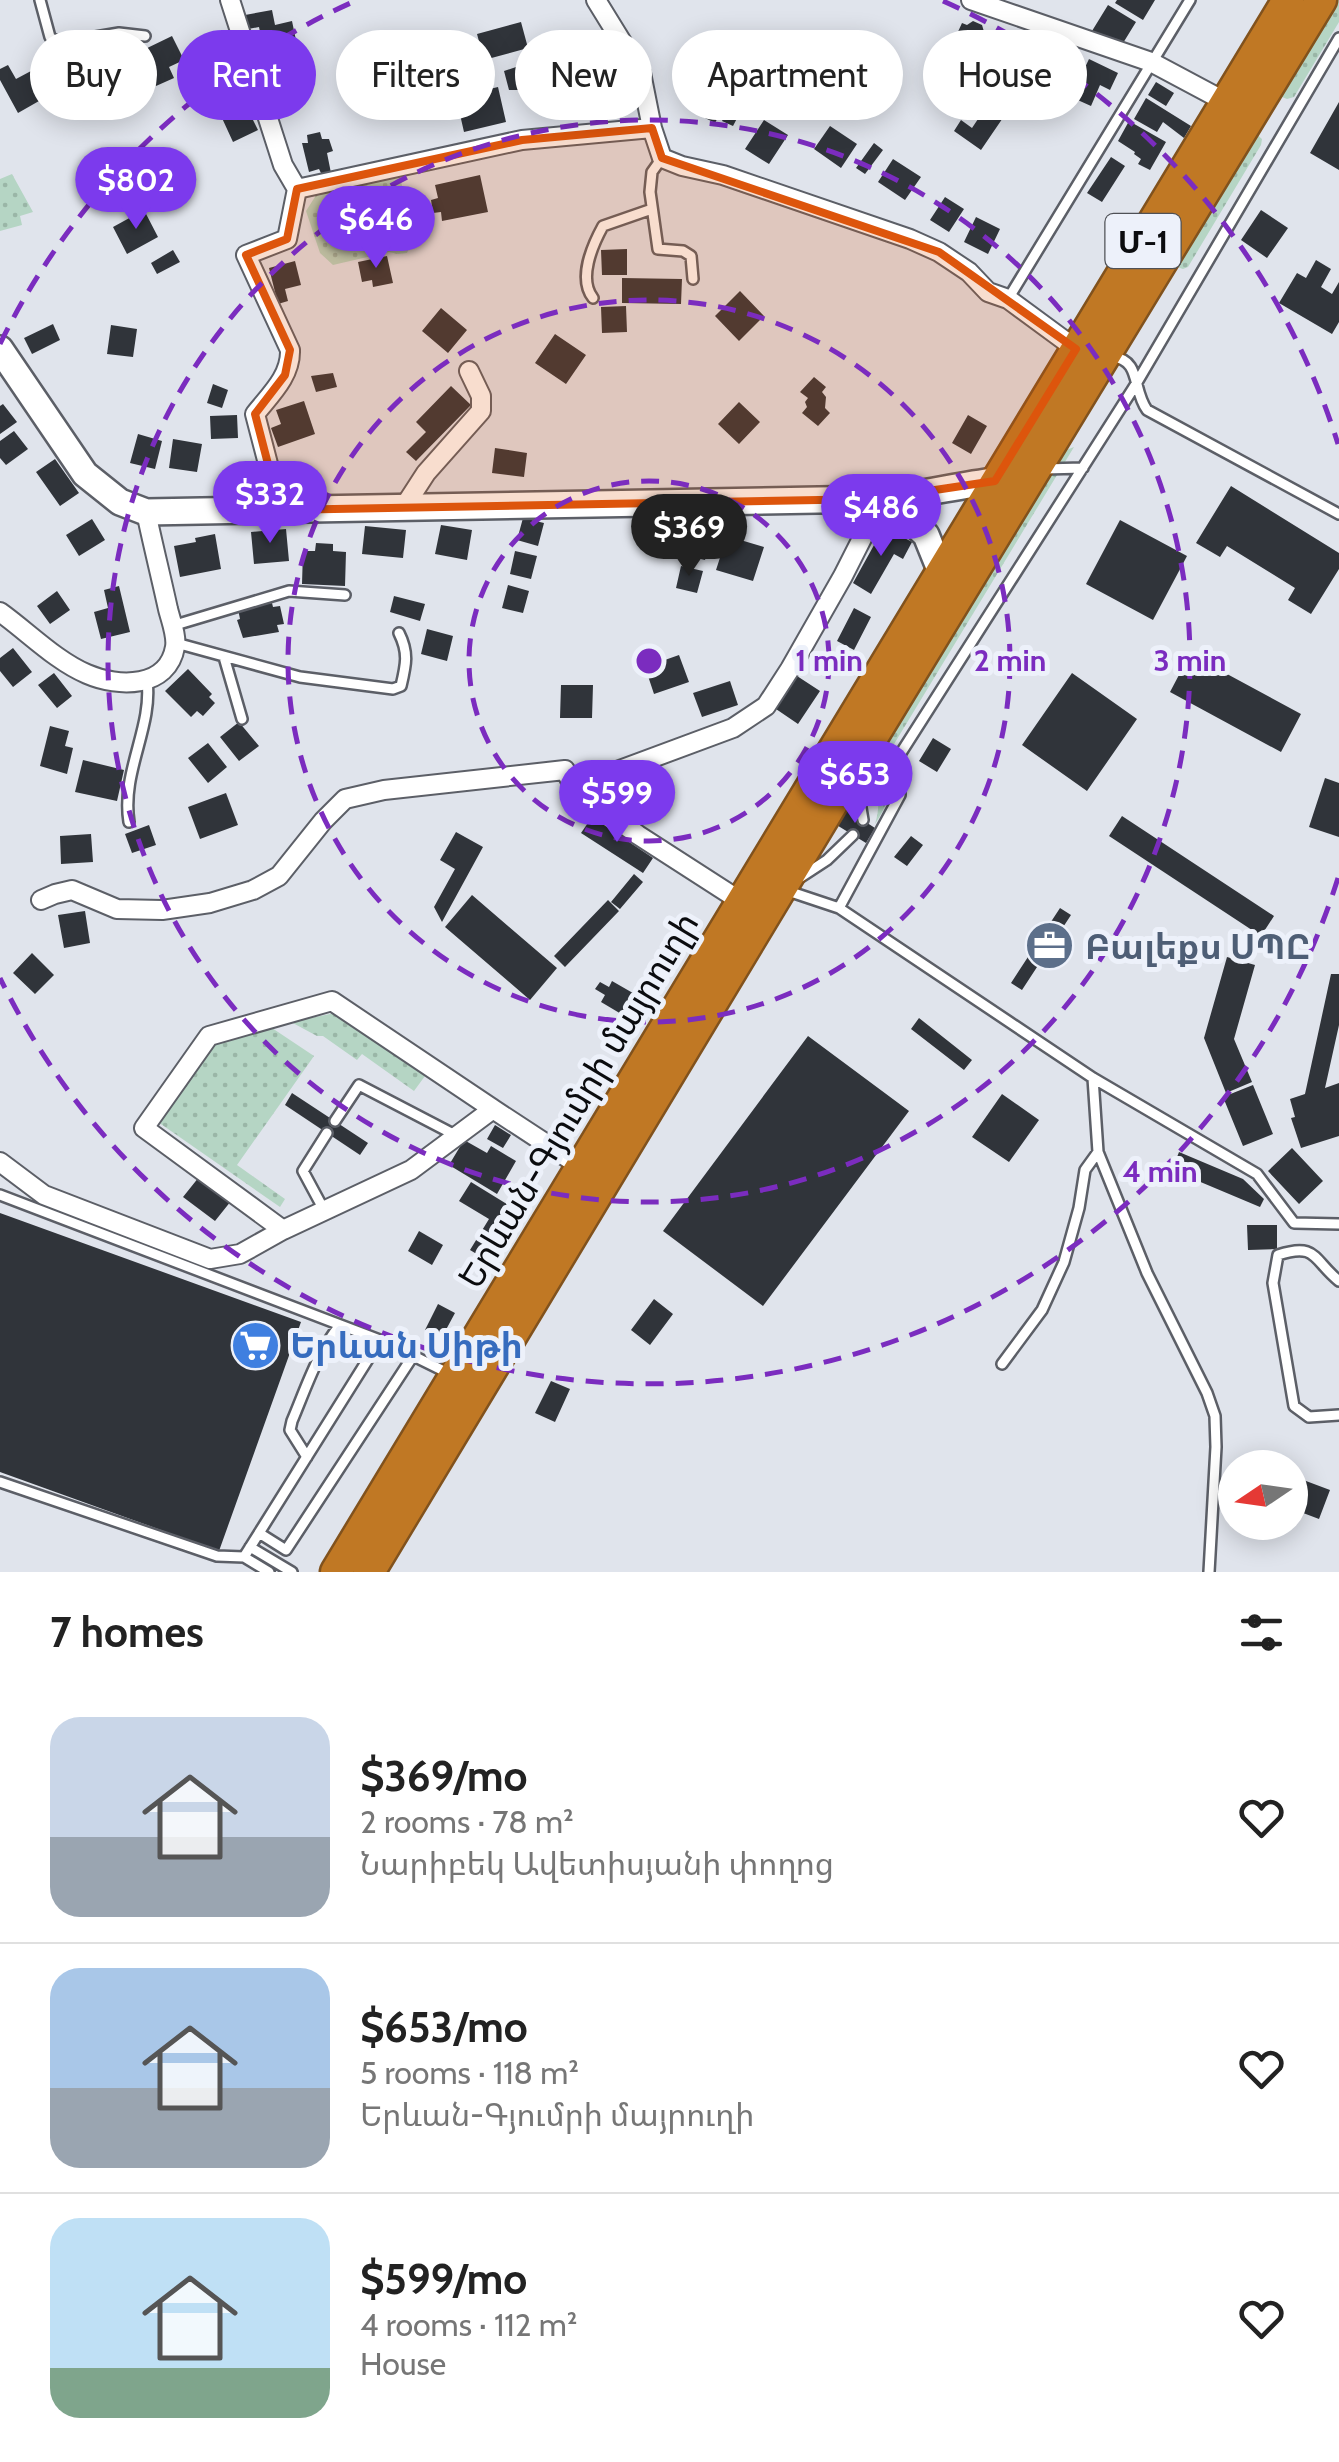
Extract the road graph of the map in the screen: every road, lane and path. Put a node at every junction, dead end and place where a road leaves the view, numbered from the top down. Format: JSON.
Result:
{"nodes":[{"id":1,"x":40,"y":0,"type":"edge"},
{"id":2,"x":230,"y":0,"type":"edge"},
{"id":3,"x":596,"y":0,"type":"edge"},
{"id":4,"x":971,"y":0,"type":"edge"},
{"id":5,"x":1190,"y":0,"type":"edge"},
{"id":6,"x":1288,"y":0,"type":"edge"},
{"id":7,"x":1321,"y":0,"type":"edge"},
{"id":8,"x":48,"y":30,"type":"edge"},
{"id":9,"x":1339,"y":38,"type":"edge"},
{"id":10,"x":1151,"y":62,"type":"junction"},
{"id":11,"x":1226,"y":102,"type":"junction"},
{"id":12,"x":652,"y":128,"type":"junction"},
{"id":13,"x":662,"y":158,"type":"junction"},
{"id":14,"x":298,"y":189,"type":"junction"},
{"id":15,"x":652,"y":209,"type":"junction"},
{"id":16,"x":693,"y":280,"type":"dead end"},
{"id":17,"x":593,"y":298,"type":"dead end"},
{"id":18,"x":1008,"y":298,"type":"junction"},
{"id":19,"x":0,"y":349,"type":"edge"},
{"id":20,"x":1090,"y":353,"type":"junction"},
{"id":21,"x":468,"y":371,"type":"dead end"},
{"id":22,"x":1136,"y":384,"type":"junction"},
{"id":23,"x":1083,"y":468,"type":"junction"},
{"id":24,"x":1036,"y":469,"type":"junction"},
{"id":25,"x":995,"y":481,"type":"junction"},
{"id":26,"x":882,"y":499,"type":"junction"},
{"id":27,"x":404,"y":507,"type":"junction"},
{"id":28,"x":280,"y":510,"type":"junction"},
{"id":29,"x":146,"y":512,"type":"junction"},
{"id":30,"x":1339,"y":514,"type":"edge"},
{"id":31,"x":941,"y":572,"type":"junction"},
{"id":32,"x":345,"y":594,"type":"dead end"},
{"id":33,"x":0,"y":612,"type":"edge"},
{"id":34,"x":399,"y":633,"type":"dead end"},
{"id":35,"x":174,"y":634,"type":"junction"},
{"id":36,"x":224,"y":656,"type":"junction"},
{"id":37,"x":147,"y":680,"type":"junction"},
{"id":38,"x":242,"y":719,"type":"dead end"},
{"id":39,"x":854,"y":768,"type":"junction"},
{"id":40,"x":574,"y":788,"type":"junction"},
{"id":41,"x":863,"y":820,"type":"dead end"},
{"id":42,"x":129,"y":822,"type":"dead end"},
{"id":43,"x":853,"y":836,"type":"dead end"},
{"id":44,"x":782,"y":889,"type":"junction"},
{"id":45,"x":41,"y":900,"type":"dead end"},
{"id":46,"x":742,"y":902,"type":"junction"},
{"id":47,"x":839,"y":908,"type":"junction"},
{"id":48,"x":1093,"y":1078,"type":"junction"},
{"id":49,"x":493,"y":1109,"type":"junction"},
{"id":50,"x":335,"y":1121,"type":"dead end"},
{"id":51,"x":327,"y":1133,"type":"dead end"},
{"id":52,"x":457,"y":1136,"type":"junction"},
{"id":53,"x":1098,"y":1152,"type":"junction"},
{"id":54,"x":0,"y":1162,"type":"edge"},
{"id":55,"x":586,"y":1176,"type":"junction"},
{"id":56,"x":0,"y":1195,"type":"edge"},
{"id":57,"x":324,"y":1210,"type":"junction"},
{"id":58,"x":1339,"y":1224,"type":"edge"},
{"id":59,"x":283,"y":1230,"type":"junction"},
{"id":60,"x":1339,"y":1282,"type":"edge"},
{"id":61,"x":340,"y":1325,"type":"junction"},
{"id":62,"x":385,"y":1342,"type":"junction"},
{"id":63,"x":413,"y":1356,"type":"junction"},
{"id":64,"x":1002,"y":1364,"type":"dead end"},
{"id":65,"x":454,"y":1377,"type":"junction"},
{"id":66,"x":1339,"y":1415,"type":"edge"},
{"id":67,"x":306,"y":1457,"type":"junction"},
{"id":68,"x":0,"y":1482,"type":"edge"},
{"id":69,"x":258,"y":1533,"type":"junction"},
{"id":70,"x":250,"y":1547,"type":"junction"},
{"id":71,"x":244,"y":1557,"type":"junction"},
{"id":72,"x":269,"y":1572,"type":"edge"},
{"id":73,"x":292,"y":1572,"type":"edge"},
{"id":74,"x":336,"y":1572,"type":"edge"},
{"id":75,"x":370,"y":1572,"type":"edge"},
{"id":76,"x":1209,"y":1572,"type":"edge"}],
"edges":[{"from":1,"to":8,"type":"lane"},
{"from":2,"to":14,"type":"street"},
{"from":3,"to":12,"type":"street"},
{"from":4,"to":10,"type":"street"},
{"from":5,"to":10,"type":"lane"},
{"from":6,"to":11,"type":"highway","name":"Երևան-Գյումրի մայրուղի","number":"Մ-1"},
{"from":7,"to":20,"type":"highway","name":"Երևան-Գյումրի մայրուղի","number":"Մ-1"},
{"from":9,"to":22,"type":"lane"},
{"from":10,"to":11,"type":"street"},
{"from":10,"to":18,"type":"lane"},
{"from":11,"to":20,"type":"highway","name":"Երևան-Գյումրի մայրուղի","number":"Մ-1"},
{"from":12,"to":13,"type":"street"},
{"from":12,"to":14,"type":"street"},
{"from":13,"to":15,"type":"lane"},
{"from":13,"to":18,"type":"street"},
{"from":14,"to":28,"type":"street"},
{"from":15,"to":16,"type":"lane"},
{"from":15,"to":17,"type":"lane"},
{"from":18,"to":20,"type":"street"},
{"from":19,"to":29,"type":"street"},
{"from":20,"to":22,"type":"lane"},
{"from":20,"to":24,"type":"highway","name":"Երևան-Գյումրի մայրուղի","number":"Մ-1"},
{"from":20,"to":25,"type":"highway","name":"Երևան-Գյումրի մայրուղի","number":"Մ-1"},
{"from":21,"to":27,"type":"street"},
{"from":22,"to":23,"type":"lane"},
{"from":22,"to":30,"type":"lane"},
{"from":23,"to":24,"type":"lane"},
{"from":23,"to":47,"type":"lane"},
{"from":24,"to":39,"type":"highway","name":"Երևան-Գյումրի մայրուղի","number":"Մ-1"},
{"from":25,"to":26,"type":"street"},
{"from":25,"to":31,"type":"highway","name":"Երևան-Գյումրի մայրուղի","number":"Մ-1"},
{"from":26,"to":27,"type":"street"},
{"from":26,"to":31,"type":"street"},
{"from":26,"to":40,"type":"street"},
{"from":27,"to":28,"type":"street"},
{"from":28,"to":29,"type":"street"},
{"from":29,"to":35,"type":"street"},
{"from":31,"to":46,"type":"highway","name":"Երևան-Գյումրի մայրուղի","number":"Մ-1"},
{"from":32,"to":35,"type":"lane"},
{"from":33,"to":37,"type":"street"},
{"from":34,"to":36,"type":"lane"},
{"from":35,"to":36,"type":"lane"},
{"from":35,"to":37,"type":"street"},
{"from":36,"to":38,"type":"lane"},
{"from":37,"to":42,"type":"lane"},
{"from":39,"to":41,"type":"lane"},
{"from":39,"to":44,"type":"highway","name":"Երևան-Գյումրի մայրուղի","number":"Մ-1"},
{"from":40,"to":45,"type":"street"},
{"from":40,"to":46,"type":"street"},
{"from":43,"to":44,"type":"lane"},
{"from":44,"to":47,"type":"lane"},
{"from":44,"to":55,"type":"highway","name":"Երևան-Գյումրի մայրուղի","number":"Մ-1"},
{"from":46,"to":55,"type":"highway","name":"Երևան-Գյումրի մայրուղի","number":"Մ-1"},
{"from":47,"to":48,"type":"lane"},
{"from":48,"to":53,"type":"lane"},
{"from":48,"to":58,"type":"lane"},
{"from":49,"to":52,"type":"street"},
{"from":49,"to":55,"type":"street"},
{"from":49,"to":59,"type":"street"},
{"from":50,"to":52,"type":"lane"},
{"from":51,"to":57,"type":"lane"},
{"from":52,"to":57,"type":"street"},
{"from":53,"to":64,"type":"lane"},
{"from":53,"to":76,"type":"lane"},
{"from":54,"to":59,"type":"street"},
{"from":55,"to":65,"type":"highway","name":"Երևան-Գյումրի մայրուղի","number":"Մ-1"},
{"from":55,"to":75,"type":"highway","name":"Երևան-Գյումրի մայրուղի","number":"Մ-1"},
{"from":56,"to":61,"type":"lane"},
{"from":57,"to":59,"type":"street"},
{"from":60,"to":66,"type":"lane"},
{"from":61,"to":62,"type":"lane"},
{"from":61,"to":67,"type":"lane"},
{"from":62,"to":63,"type":"lane"},
{"from":62,"to":67,"type":"lane"},
{"from":63,"to":65,"type":"lane"},
{"from":63,"to":69,"type":"lane"},
{"from":65,"to":74,"type":"highway","name":"Երևան-Գյումրի մայրուղի","number":"Մ-1"},
{"from":67,"to":69,"type":"lane"},
{"from":68,"to":71,"type":"lane"},
{"from":69,"to":70,"type":"lane"},
{"from":70,"to":71,"type":"lane"},
{"from":70,"to":73,"type":"lane"},
{"from":71,"to":72,"type":"lane"}]}
